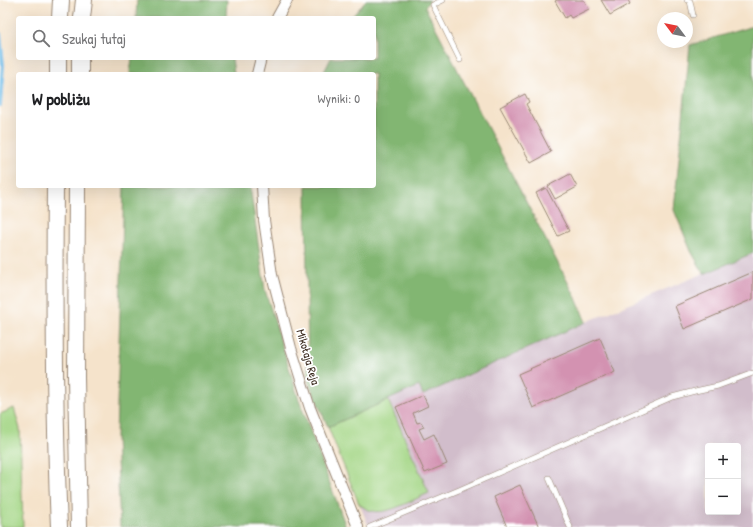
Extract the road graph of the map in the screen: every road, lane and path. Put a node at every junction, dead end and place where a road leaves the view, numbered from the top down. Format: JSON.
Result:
{"nodes":[{"id":1,"x":61,"y":0,"type":"edge"},
{"id":2,"x":84,"y":0,"type":"edge"},
{"id":3,"x":286,"y":0,"type":"edge"},
{"id":4,"x":444,"y":0,"type":"edge"},
{"id":5,"x":687,"y":0,"type":"edge"},
{"id":6,"x":692,"y":12,"type":"edge"},
{"id":7,"x":60,"y":16,"type":"edge"},
{"id":8,"x":82,"y":16,"type":"edge"},
{"id":9,"x":278,"y":16,"type":"edge"},
{"id":10,"x":58,"y":60,"type":"edge"},
{"id":11,"x":80,"y":60,"type":"edge"},
{"id":12,"x":260,"y":60,"type":"edge"},
{"id":13,"x":460,"y":60,"type":"dead end"},
{"id":14,"x":58,"y":72,"type":"edge"},
{"id":15,"x":80,"y":72,"type":"edge"},
{"id":16,"x":258,"y":72,"type":"edge"},
{"id":17,"x":55,"y":188,"type":"edge"},
{"id":18,"x":77,"y":188,"type":"edge"},
{"id":19,"x":262,"y":188,"type":"edge"},
{"id":20,"x":753,"y":373,"type":"edge"},
{"id":21,"x":549,"y":478,"type":"dead end"},
{"id":22,"x":60,"y":527,"type":"edge"},
{"id":23,"x":79,"y":527,"type":"edge"},
{"id":24,"x":358,"y":527,"type":"edge"},
{"id":25,"x":370,"y":527,"type":"edge"},
{"id":26,"x":570,"y":527,"type":"edge"}],
"edges":[{"from":1,"to":7,"type":"main road"},
{"from":2,"to":8,"type":"main road"},
{"from":3,"to":9,"type":"street"},
{"from":4,"to":13,"type":"lane"},
{"from":5,"to":6,"type":"lane"},
{"from":10,"to":14,"type":"main road"},
{"from":11,"to":15,"type":"main road"},
{"from":12,"to":16,"type":"street"},
{"from":17,"to":22,"type":"main road"},
{"from":18,"to":23,"type":"main road"},
{"from":19,"to":24,"type":"street","name":"Mikołaja Reja"},
{"from":20,"to":25,"type":"lane"},
{"from":21,"to":26,"type":"lane"}]}
